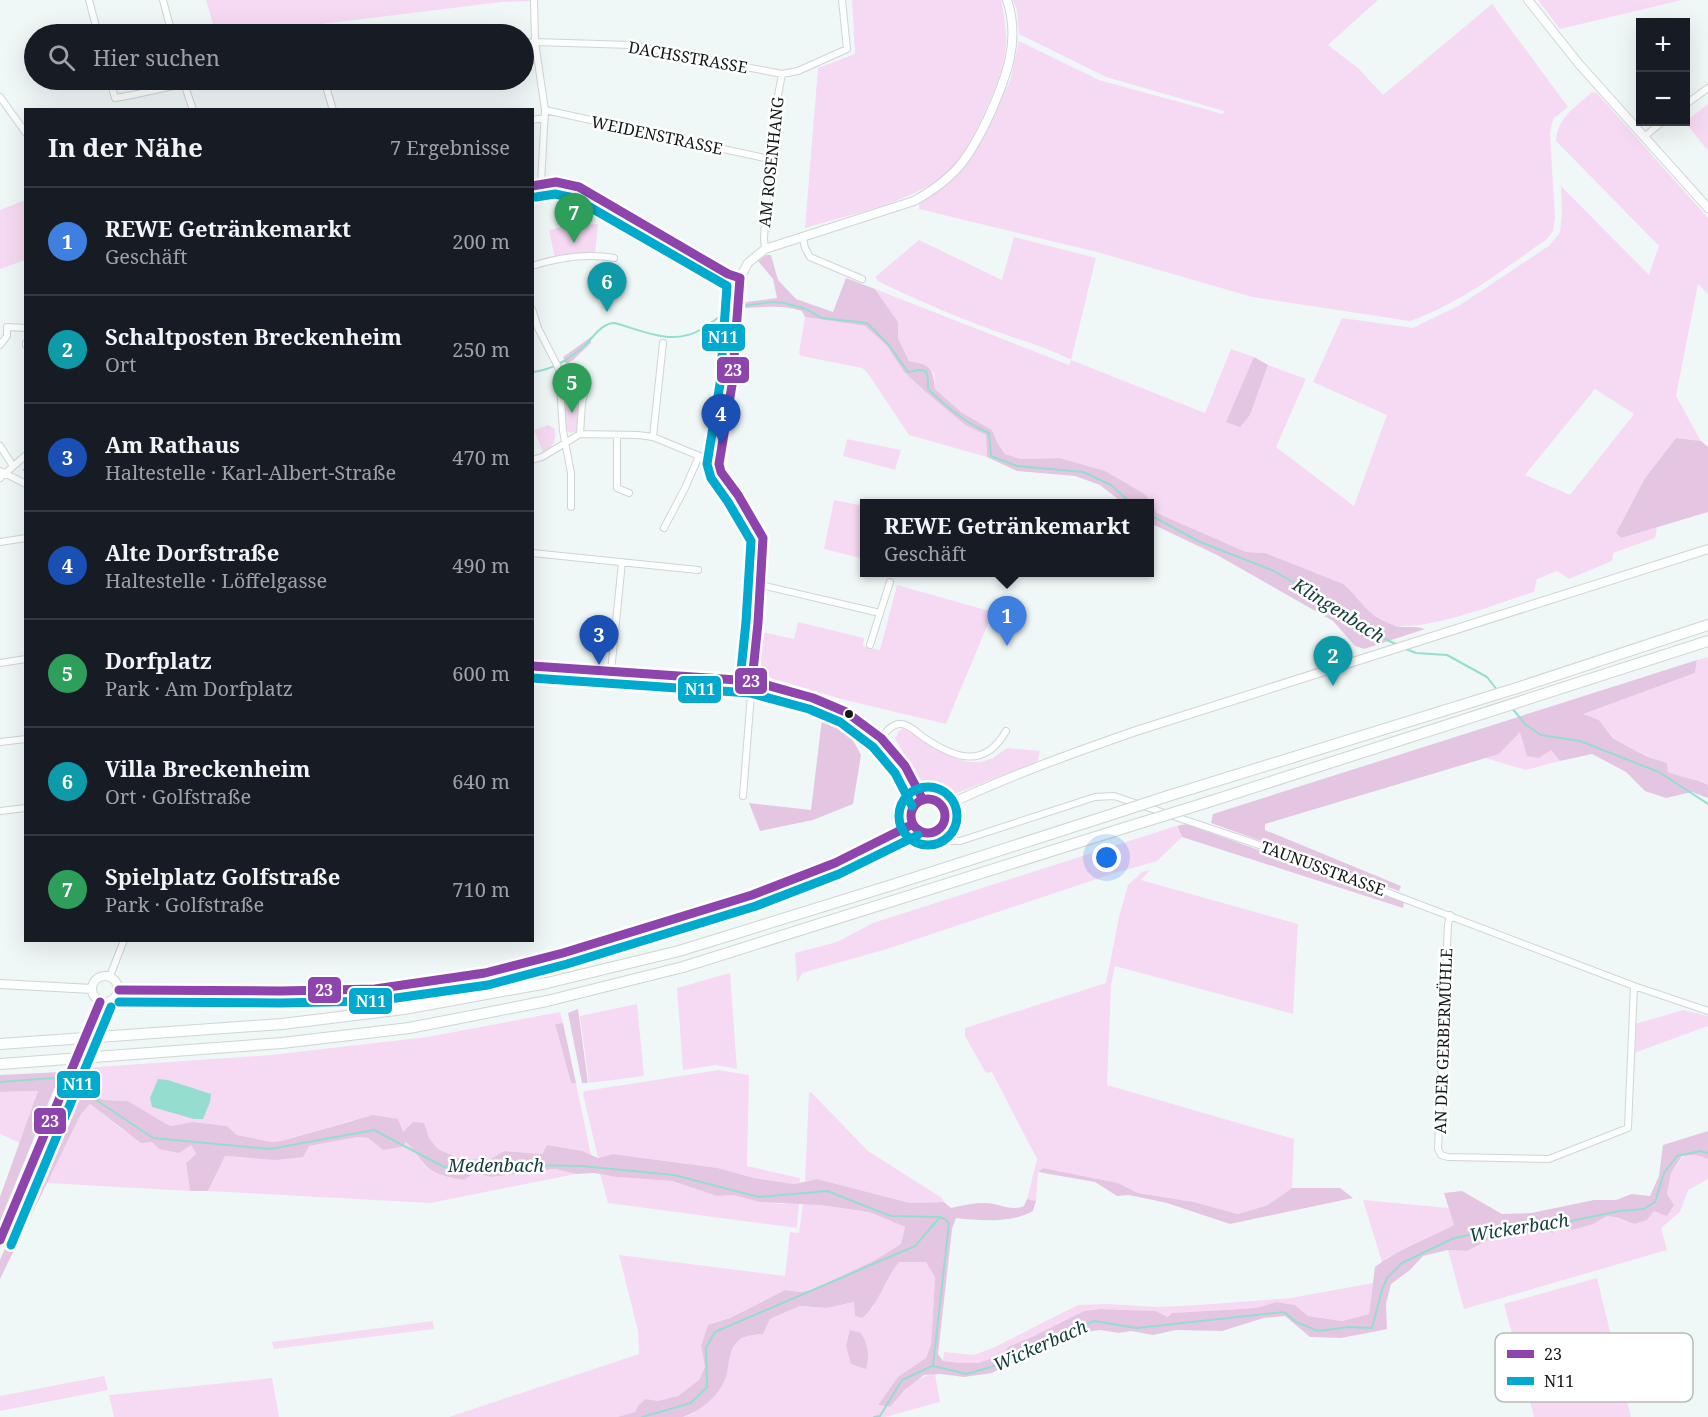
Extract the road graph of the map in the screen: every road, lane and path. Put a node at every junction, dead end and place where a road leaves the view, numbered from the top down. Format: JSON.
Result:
{"nodes":[{"id":1,"x":88,"y":0,"type":"edge"},
{"id":2,"x":163,"y":0,"type":"edge"},
{"id":3,"x":534,"y":0,"type":"edge"},
{"id":4,"x":843,"y":0,"type":"edge"},
{"id":5,"x":1007,"y":0,"type":"edge"},
{"id":6,"x":1528,"y":0,"type":"edge"},
{"id":7,"x":95,"y":24,"type":"edge"},
{"id":8,"x":169,"y":24,"type":"edge"},
{"id":9,"x":536,"y":42,"type":"junction"},
{"id":10,"x":782,"y":74,"type":"junction"},
{"id":11,"x":1708,"y":88,"type":"edge"},
{"id":12,"x":113,"y":90,"type":"edge"},
{"id":13,"x":157,"y":90,"type":"edge"},
{"id":14,"x":186,"y":90,"type":"edge"},
{"id":15,"x":327,"y":90,"type":"edge"},
{"id":16,"x":0,"y":97,"type":"edge"},
{"id":17,"x":1690,"y":101,"type":"edge"},
{"id":18,"x":192,"y":108,"type":"edge"},
{"id":19,"x":332,"y":108,"type":"edge"},
{"id":20,"x":545,"y":110,"type":"junction"},
{"id":21,"x":545,"y":118,"type":"junction"},
{"id":22,"x":534,"y":120,"type":"edge"},
{"id":23,"x":1657,"y":126,"type":"edge"},
{"id":24,"x":24,"y":130,"type":"edge"},
{"id":25,"x":1644,"y":136,"type":"junction"},
{"id":26,"x":769,"y":159,"type":"junction"},
{"id":27,"x":541,"y":183,"type":"junction"},
{"id":28,"x":534,"y":185,"type":"edge"},
{"id":29,"x":1708,"y":208,"type":"edge"},
{"id":30,"x":803,"y":238,"type":"junction"},
{"id":31,"x":765,"y":249,"type":"junction"},
{"id":32,"x":614,"y":258,"type":"dead end"},
{"id":33,"x":534,"y":265,"type":"edge"},
{"id":34,"x":740,"y":278,"type":"junction"},
{"id":35,"x":862,"y":279,"type":"dead end"},
{"id":36,"x":24,"y":328,"type":"edge"},
{"id":37,"x":535,"y":328,"type":"edge"},
{"id":38,"x":663,"y":343,"type":"dead end"},
{"id":39,"x":0,"y":345,"type":"edge"},
{"id":40,"x":586,"y":386,"type":"dead end"},
{"id":41,"x":580,"y":434,"type":"junction"},
{"id":42,"x":617,"y":435,"type":"junction"},
{"id":43,"x":652,"y":437,"type":"junction"},
{"id":44,"x":566,"y":441,"type":"junction"},
{"id":45,"x":0,"y":446,"type":"edge"},
{"id":46,"x":699,"y":456,"type":"junction"},
{"id":47,"x":24,"y":457,"type":"edge"},
{"id":48,"x":534,"y":459,"type":"edge"},
{"id":49,"x":719,"y":464,"type":"junction"},
{"id":50,"x":13,"y":466,"type":"junction"},
{"id":51,"x":2,"y":474,"type":"edge"},
{"id":52,"x":24,"y":483,"type":"edge"},
{"id":53,"x":629,"y":493,"type":"dead end"},
{"id":54,"x":571,"y":507,"type":"dead end"},
{"id":55,"x":664,"y":528,"type":"dead end"},
{"id":56,"x":24,"y":538,"type":"edge"},
{"id":57,"x":0,"y":542,"type":"edge"},
{"id":58,"x":1708,"y":549,"type":"edge"},
{"id":59,"x":534,"y":553,"type":"edge"},
{"id":60,"x":622,"y":562,"type":"junction"},
{"id":61,"x":698,"y":570,"type":"dead end"},
{"id":62,"x":890,"y":582,"type":"dead end"},
{"id":63,"x":761,"y":585,"type":"junction"},
{"id":64,"x":879,"y":613,"type":"junction"},
{"id":65,"x":1708,"y":625,"type":"edge"},
{"id":66,"x":1708,"y":641,"type":"edge"},
{"id":67,"x":870,"y":645,"type":"dead end"},
{"id":68,"x":24,"y":659,"type":"edge"},
{"id":69,"x":0,"y":663,"type":"edge"},
{"id":70,"x":534,"y":666,"type":"edge"},
{"id":71,"x":611,"y":672,"type":"junction"},
{"id":72,"x":752,"y":681,"type":"junction"},
{"id":73,"x":1006,"y":731,"type":"dead end"},
{"id":74,"x":881,"y":738,"type":"junction"},
{"id":75,"x":24,"y":739,"type":"edge"},
{"id":76,"x":0,"y":742,"type":"edge"},
{"id":77,"x":743,"y":796,"type":"dead end"},
{"id":78,"x":922,"y":800,"type":"junction"},
{"id":79,"x":943,"y":807,"type":"junction"},
{"id":80,"x":24,"y":808,"type":"edge"},
{"id":81,"x":0,"y":811,"type":"edge"},
{"id":82,"x":914,"y":824,"type":"junction"},
{"id":83,"x":936,"y":831,"type":"junction"},
{"id":84,"x":1450,"y":915,"type":"junction"},
{"id":85,"x":123,"y":942,"type":"edge"},
{"id":86,"x":110,"y":976,"type":"junction"},
{"id":87,"x":0,"y":984,"type":"edge"},
{"id":88,"x":1634,"y":986,"type":"junction"},
{"id":89,"x":92,"y":989,"type":"junction"},
{"id":90,"x":119,"y":990,"type":"junction"},
{"id":91,"x":100,"y":1002,"type":"junction"},
{"id":92,"x":1708,"y":1011,"type":"edge"},
{"id":93,"x":0,"y":1044,"type":"edge"},
{"id":94,"x":0,"y":1064,"type":"edge"},
{"id":95,"x":0,"y":1240,"type":"edge"}],
"edges":[{"from":1,"to":7,"type":"street"},
{"from":2,"to":8,"type":"street"},
{"from":3,"to":9,"type":"street"},
{"from":4,"to":10,"type":"street","name":"DACHSSTRASSE"},
{"from":5,"to":30,"type":"main road"},
{"from":6,"to":25,"type":"main road"},
{"from":9,"to":10,"type":"street","name":"DACHSSTRASSE"},
{"from":9,"to":20,"type":"street"},
{"from":10,"to":26,"type":"street","name":"AM ROSENHANG"},
{"from":11,"to":17,"type":"street"},
{"from":12,"to":13,"type":"street"},
{"from":14,"to":18,"type":"street"},
{"from":15,"to":19,"type":"street"},
{"from":16,"to":24,"type":"street"},
{"from":20,"to":21,"type":"street"},
{"from":20,"to":26,"type":"street","name":"WEIDENSTRASSE"},
{"from":21,"to":22,"type":"street"},
{"from":21,"to":27,"type":"street"},
{"from":23,"to":25,"type":"street"},
{"from":25,"to":29,"type":"main road"},
{"from":26,"to":31,"type":"street","name":"AM ROSENHANG"},
{"from":27,"to":28,"type":"street"},
{"from":27,"to":34,"type":"street"},
{"from":30,"to":31,"type":"main road"},
{"from":30,"to":35,"type":"street"},
{"from":31,"to":34,"type":"main road"},
{"from":32,"to":33,"type":"street"},
{"from":34,"to":49,"type":"main road"},
{"from":36,"to":39,"type":"street"},
{"from":37,"to":44,"type":"street"},
{"from":38,"to":43,"type":"street"},
{"from":40,"to":41,"type":"street"},
{"from":41,"to":42,"type":"street"},
{"from":41,"to":44,"type":"street"},
{"from":42,"to":43,"type":"street"},
{"from":42,"to":53,"type":"street"},
{"from":43,"to":46,"type":"street"},
{"from":44,"to":48,"type":"street"},
{"from":44,"to":54,"type":"street"},
{"from":45,"to":50,"type":"street"},
{"from":46,"to":49,"type":"street"},
{"from":46,"to":55,"type":"street"},
{"from":47,"to":50,"type":"street"},
{"from":49,"to":63,"type":"main road"},
{"from":50,"to":51,"type":"street"},
{"from":51,"to":52,"type":"street"},
{"from":56,"to":57,"type":"street"},
{"from":58,"to":79,"type":"main road"},
{"from":59,"to":60,"type":"street"},
{"from":60,"to":61,"type":"street"},
{"from":60,"to":71,"type":"street"},
{"from":62,"to":64,"type":"street"},
{"from":63,"to":64,"type":"street"},
{"from":63,"to":72,"type":"main road"},
{"from":64,"to":67,"type":"street"},
{"from":65,"to":93,"type":"highway","bridge":true},
{"from":66,"to":94,"type":"highway","bridge":true},
{"from":68,"to":69,"type":"street"},
{"from":70,"to":71,"type":"street"},
{"from":71,"to":72,"type":"street"},
{"from":72,"to":74,"type":"main road"},
{"from":72,"to":77,"type":"street"},
{"from":73,"to":74,"type":"street"},
{"from":74,"to":78,"type":"main road"},
{"from":75,"to":76,"type":"street"},
{"from":78,"to":79,"type":"main road"},
{"from":78,"to":82,"type":"main road"},
{"from":79,"to":83,"type":"main road"},
{"from":80,"to":81,"type":"street"},
{"from":82,"to":83,"type":"main road"},
{"from":82,"to":90,"type":"main road"},
{"from":83,"to":84,"type":"street","name":"TAUNUSSTRASSE"},
{"from":84,"to":88,"type":"street","name":"TAUNUSSTRASSE"},
{"from":84,"to":88,"type":"street","name":"AN DER GERBERMÜHLE"},
{"from":85,"to":86,"type":"street"},
{"from":86,"to":89,"type":"main road"},
{"from":86,"to":90,"type":"main road"},
{"from":87,"to":89,"type":"main road"},
{"from":88,"to":92,"type":"street","name":"TAUNUSSTRASSE"},
{"from":89,"to":91,"type":"main road"},
{"from":90,"to":91,"type":"main road"},
{"from":91,"to":95,"type":"main road","bridge":true}]}
